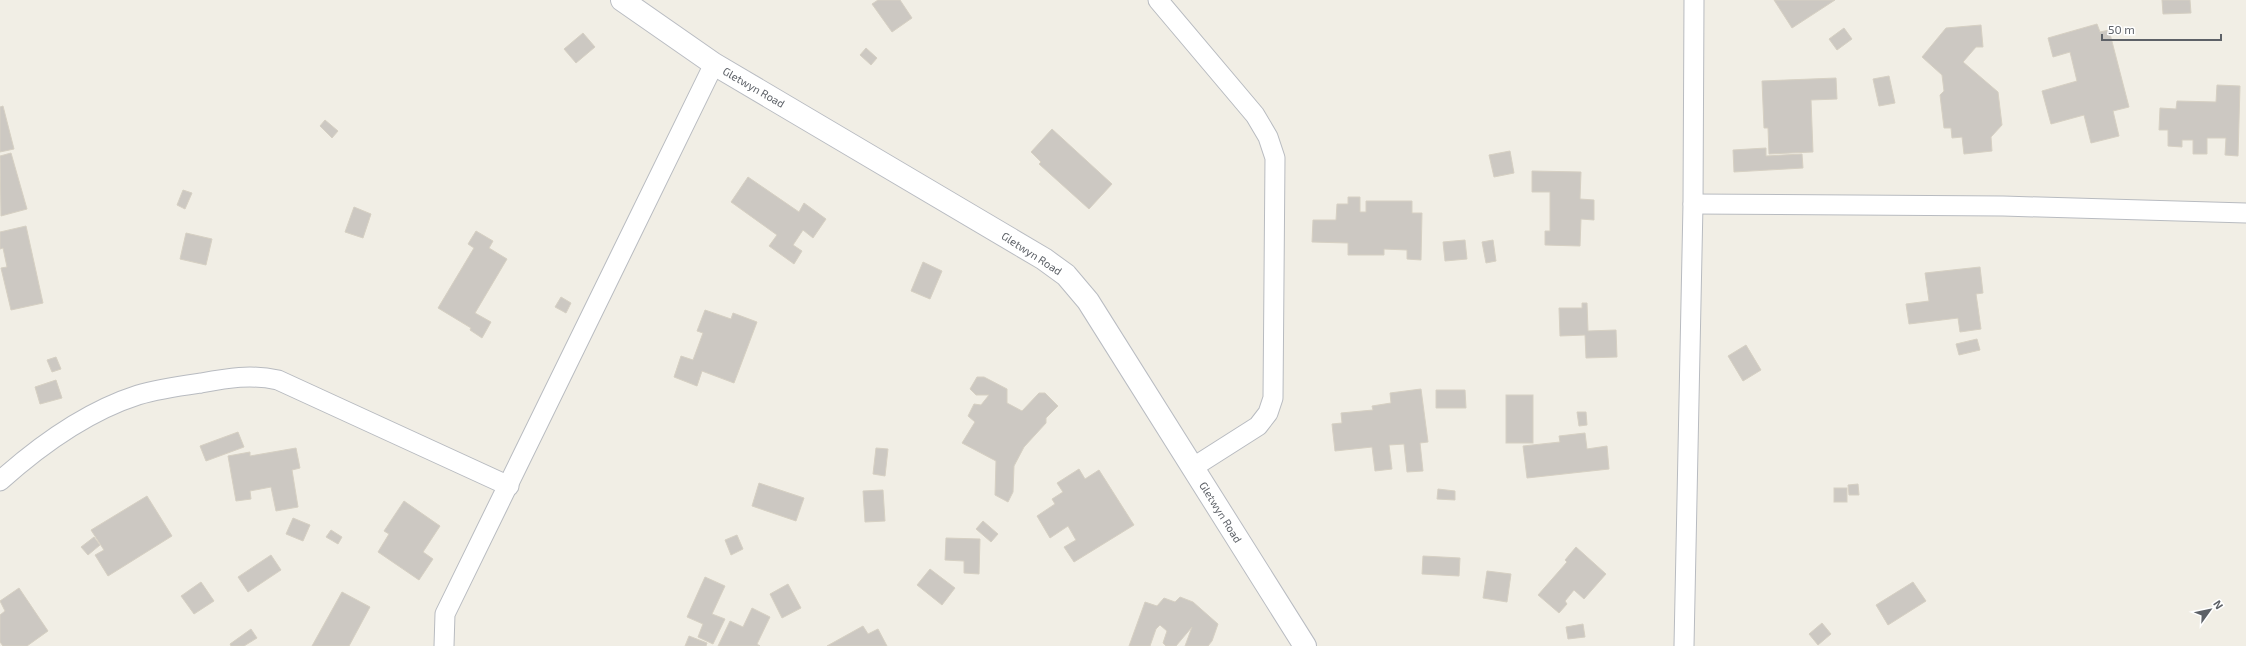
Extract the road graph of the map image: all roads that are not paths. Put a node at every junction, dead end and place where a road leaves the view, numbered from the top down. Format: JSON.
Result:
{"nodes":[{"id":1,"x":622,"y":0,"type":"edge"},
{"id":2,"x":1158,"y":0,"type":"edge"},
{"id":3,"x":1694,"y":0,"type":"edge"},
{"id":4,"x":714,"y":64,"type":"junction"},
{"id":5,"x":1693,"y":204,"type":"junction"},
{"id":6,"x":2246,"y":213,"type":"edge"},
{"id":7,"x":1192,"y":468,"type":"junction"},
{"id":8,"x":0,"y":481,"type":"edge"},
{"id":9,"x":509,"y":486,"type":"junction"},
{"id":10,"x":444,"y":646,"type":"edge"},
{"id":11,"x":1305,"y":646,"type":"edge"},
{"id":12,"x":1684,"y":646,"type":"edge"}],
"edges":[{"from":1,"to":4,"type":"street","name":"Gletwyn Road"},
{"from":2,"to":7,"type":"street"},
{"from":3,"to":5,"type":"street"},
{"from":4,"to":7,"type":"street","name":"Gletwyn Road"},
{"from":4,"to":9,"type":"street"},
{"from":5,"to":6,"type":"street"},
{"from":5,"to":12,"type":"street"},
{"from":7,"to":11,"type":"street","name":"Gletwyn Road"},
{"from":8,"to":9,"type":"street"},
{"from":9,"to":10,"type":"street"}]}
